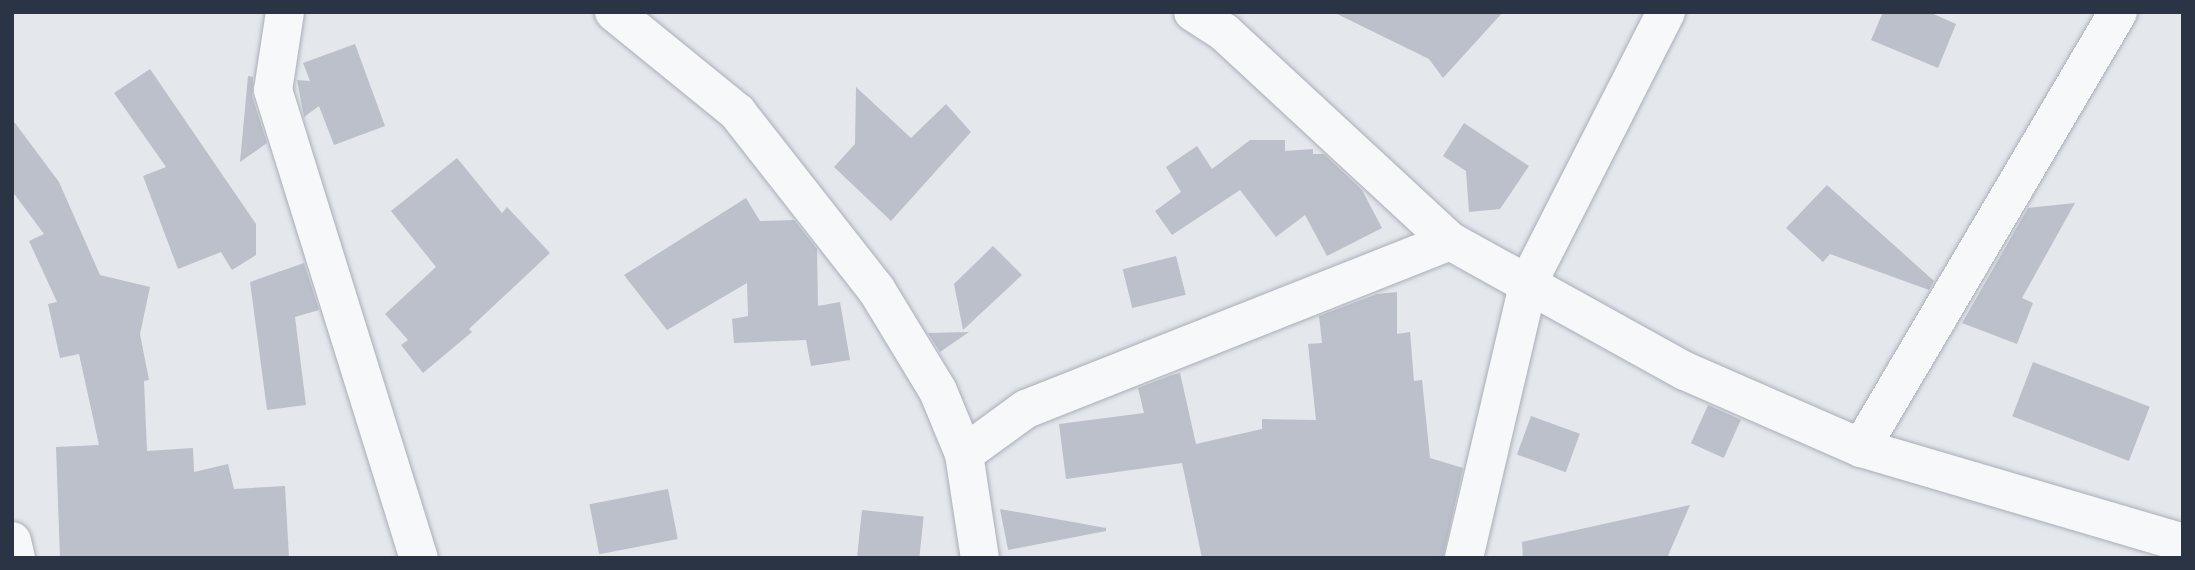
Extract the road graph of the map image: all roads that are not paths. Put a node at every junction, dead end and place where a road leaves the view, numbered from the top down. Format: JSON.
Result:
{"nodes":[{"id":1,"x":285,"y":12,"type":"edge"},
{"id":2,"x":614,"y":12,"type":"edge"},
{"id":3,"x":1666,"y":12,"type":"edge"},
{"id":4,"x":2118,"y":12,"type":"edge"},
{"id":5,"x":1217,"y":19,"type":"edge"},
{"id":6,"x":1450,"y":241,"type":"junction"},
{"id":7,"x":1529,"y":281,"type":"junction"},
{"id":8,"x":1861,"y":448,"type":"junction"},
{"id":9,"x":964,"y":454,"type":"junction"},
{"id":10,"x":12,"y":541,"type":"edge"},
{"id":11,"x":2183,"y":544,"type":"edge"},
{"id":12,"x":16,"y":558,"type":"edge"},
{"id":13,"x":419,"y":558,"type":"edge"},
{"id":14,"x":980,"y":558,"type":"edge"},
{"id":15,"x":1464,"y":558,"type":"edge"}],
"edges":[{"from":1,"to":13,"type":"street"},
{"from":2,"to":9,"type":"street"},
{"from":3,"to":7,"type":"street"},
{"from":4,"to":8,"type":"street"},
{"from":5,"to":6,"type":"street"},
{"from":6,"to":7,"type":"street"},
{"from":6,"to":9,"type":"street"},
{"from":7,"to":8,"type":"street"},
{"from":7,"to":15,"type":"street"},
{"from":8,"to":11,"type":"street"},
{"from":9,"to":14,"type":"street"},
{"from":10,"to":12,"type":"street"}]}
